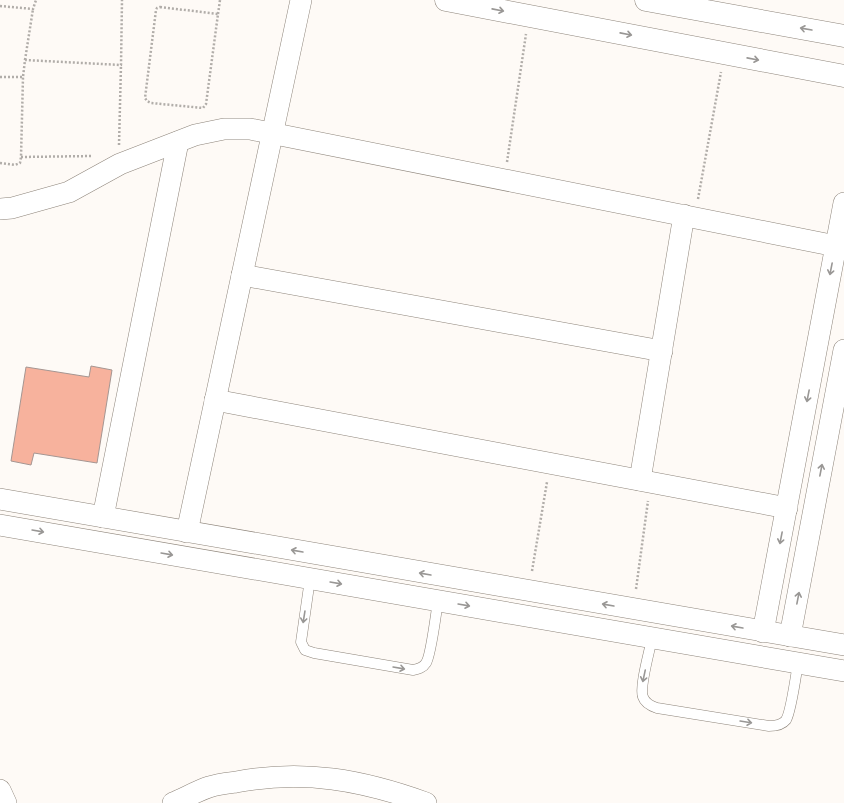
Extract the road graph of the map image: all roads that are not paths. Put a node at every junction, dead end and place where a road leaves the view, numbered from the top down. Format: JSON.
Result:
{"nodes":[{"id":1,"x":301,"y":0,"type":"edge"},
{"id":2,"x":446,"y":0,"type":"edge"},
{"id":3,"x":646,"y":0,"type":"edge"},
{"id":4,"x":844,"y":36,"type":"edge"},
{"id":5,"x":844,"y":76,"type":"edge"},
{"id":6,"x":273,"y":133,"type":"junction"},
{"id":7,"x":178,"y":142,"type":"junction"},
{"id":8,"x":844,"y":203,"type":"edge"},
{"id":9,"x":0,"y":209,"type":"edge"},
{"id":10,"x":689,"y":216,"type":"junction"},
{"id":11,"x":836,"y":246,"type":"junction"},
{"id":12,"x":242,"y":275,"type":"junction"},
{"id":13,"x":844,"y":350,"type":"edge"},
{"id":14,"x":662,"y":351,"type":"junction"},
{"id":15,"x":215,"y":400,"type":"junction"},
{"id":16,"x":645,"y":481,"type":"junction"},
{"id":17,"x":0,"y":499,"type":"edge"},
{"id":18,"x":787,"y":508,"type":"junction"},
{"id":19,"x":104,"y":518,"type":"junction"},
{"id":20,"x":0,"y":525,"type":"edge"},
{"id":21,"x":187,"y":532,"type":"junction"},
{"id":22,"x":310,"y":579,"type":"junction"},
{"id":23,"x":438,"y":601,"type":"junction"},
{"id":24,"x":764,"y":632,"type":"junction"},
{"id":25,"x":790,"y":636,"type":"junction"},
{"id":26,"x":652,"y":638,"type":"junction"},
{"id":27,"x":844,"y":646,"type":"edge"},
{"id":28,"x":798,"y":663,"type":"junction"},
{"id":29,"x":844,"y":671,"type":"edge"},
{"id":30,"x":0,"y":790,"type":"edge"},
{"id":31,"x":211,"y":795,"type":"edge"},
{"id":32,"x":6,"y":803,"type":"edge"},
{"id":33,"x":173,"y":803,"type":"edge"},
{"id":34,"x":426,"y":803,"type":"edge"}],
"edges":[{"from":1,"to":6,"type":"street"},
{"from":2,"to":5,"type":"street","one_way":true},
{"from":4,"to":3,"type":"street","one_way":true},
{"from":6,"to":7,"type":"street"},
{"from":6,"to":10,"type":"street"},
{"from":6,"to":12,"type":"street"},
{"from":7,"to":9,"type":"street"},
{"from":7,"to":19,"type":"street"},
{"from":8,"to":11,"type":"street"},
{"from":10,"to":11,"type":"street"},
{"from":10,"to":14,"type":"street"},
{"from":11,"to":18,"type":"street","one_way":true},
{"from":12,"to":14,"type":"street"},
{"from":12,"to":15,"type":"street"},
{"from":25,"to":13,"type":"street","one_way":true},
{"from":14,"to":16,"type":"street"},
{"from":15,"to":16,"type":"street"},
{"from":15,"to":21,"type":"street"},
{"from":16,"to":18,"type":"street"},
{"from":17,"to":19,"type":"street"},
{"from":18,"to":24,"type":"street","one_way":true},
{"from":19,"to":21,"type":"street"},
{"from":20,"to":22,"type":"street","one_way":true},
{"from":24,"to":21,"type":"street","one_way":true},
{"from":22,"to":23,"type":"street","one_way":true},
{"from":22,"to":23,"type":"lane","one_way":true},
{"from":23,"to":26,"type":"street","one_way":true},
{"from":24,"to":25,"type":"street"},
{"from":25,"to":27,"type":"street"},
{"from":26,"to":28,"type":"street"},
{"from":26,"to":28,"type":"lane","one_way":true},
{"from":28,"to":29,"type":"street"},
{"from":30,"to":32,"type":"street"},
{"from":31,"to":33,"type":"street"},
{"from":31,"to":34,"type":"street"}]}
